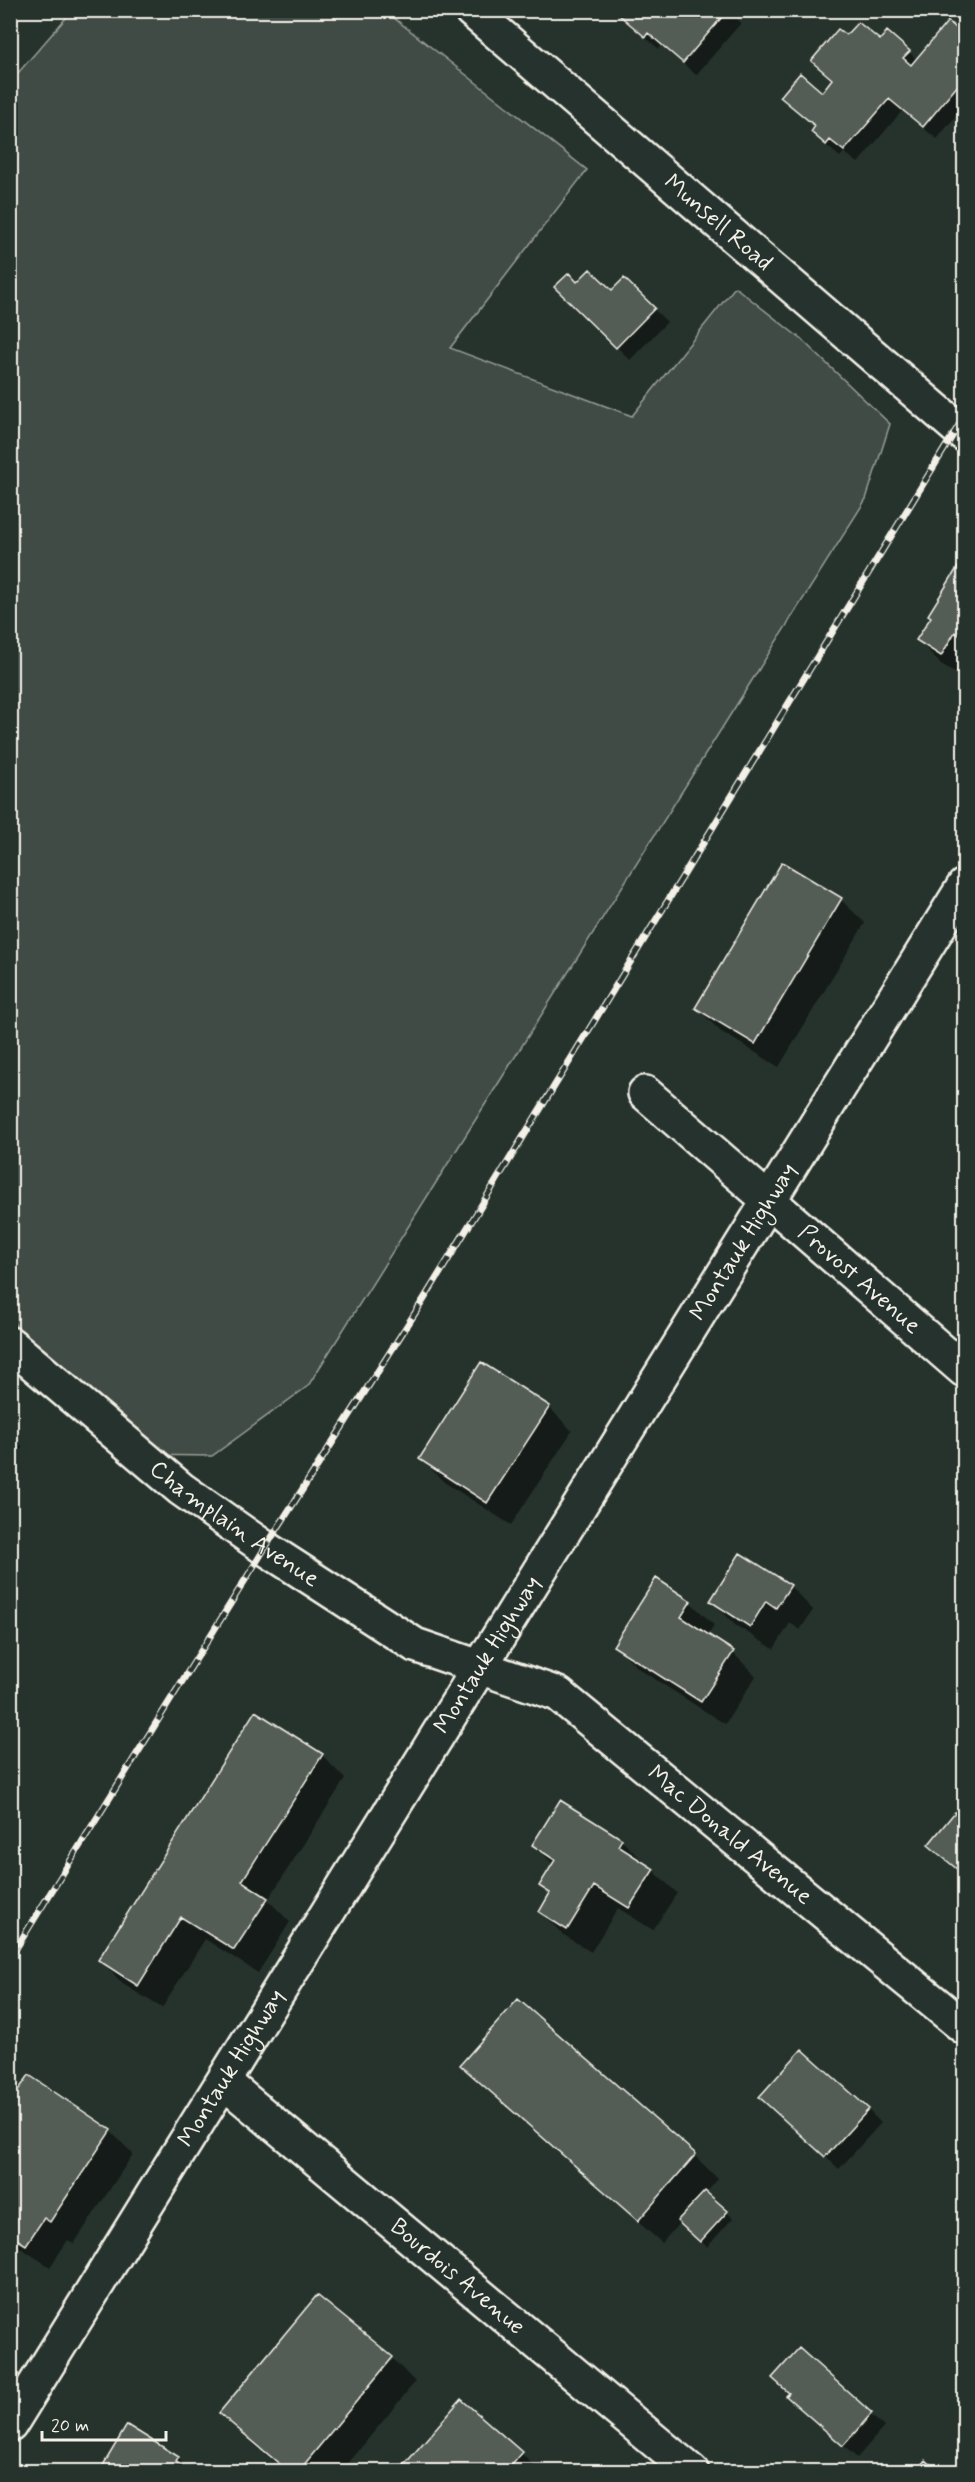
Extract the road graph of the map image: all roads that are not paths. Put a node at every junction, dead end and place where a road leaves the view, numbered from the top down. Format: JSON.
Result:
{"nodes":[{"id":1,"x":471,"y":10,"type":"edge"},
{"id":2,"x":964,"y":434,"type":"edge"},
{"id":3,"x":964,"y":886,"type":"edge"},
{"id":4,"x":645,"y":1093,"type":"dead end"},
{"id":5,"x":769,"y":1201,"type":"junction"},
{"id":6,"x":10,"y":1344,"type":"edge"},
{"id":7,"x":964,"y":1370,"type":"edge"},
{"id":8,"x":480,"y":1667,"type":"junction"},
{"id":9,"x":964,"y":2027,"type":"edge"},
{"id":10,"x":224,"y":2082,"type":"junction"},
{"id":11,"x":10,"y":2425,"type":"edge"},
{"id":12,"x":692,"y":2472,"type":"edge"}],
"edges":[{"from":1,"to":2,"type":"street","name":"Munsell Road"},
{"from":3,"to":5,"type":"street","name":"Montauk Highway"},
{"from":4,"to":5,"type":"street","name":"Provost Avenue"},
{"from":5,"to":7,"type":"street","name":"Provost Avenue"},
{"from":5,"to":8,"type":"street","name":"Montauk Highway"},
{"from":6,"to":8,"type":"street","name":"Champlain Avenue"},
{"from":8,"to":9,"type":"street","name":"Mac Donald Avenue"},
{"from":8,"to":10,"type":"street","name":"Montauk Highway"},
{"from":10,"to":11,"type":"street","name":"Montauk Highway"},
{"from":10,"to":12,"type":"street","name":"Bourdois Avenue"}]}
